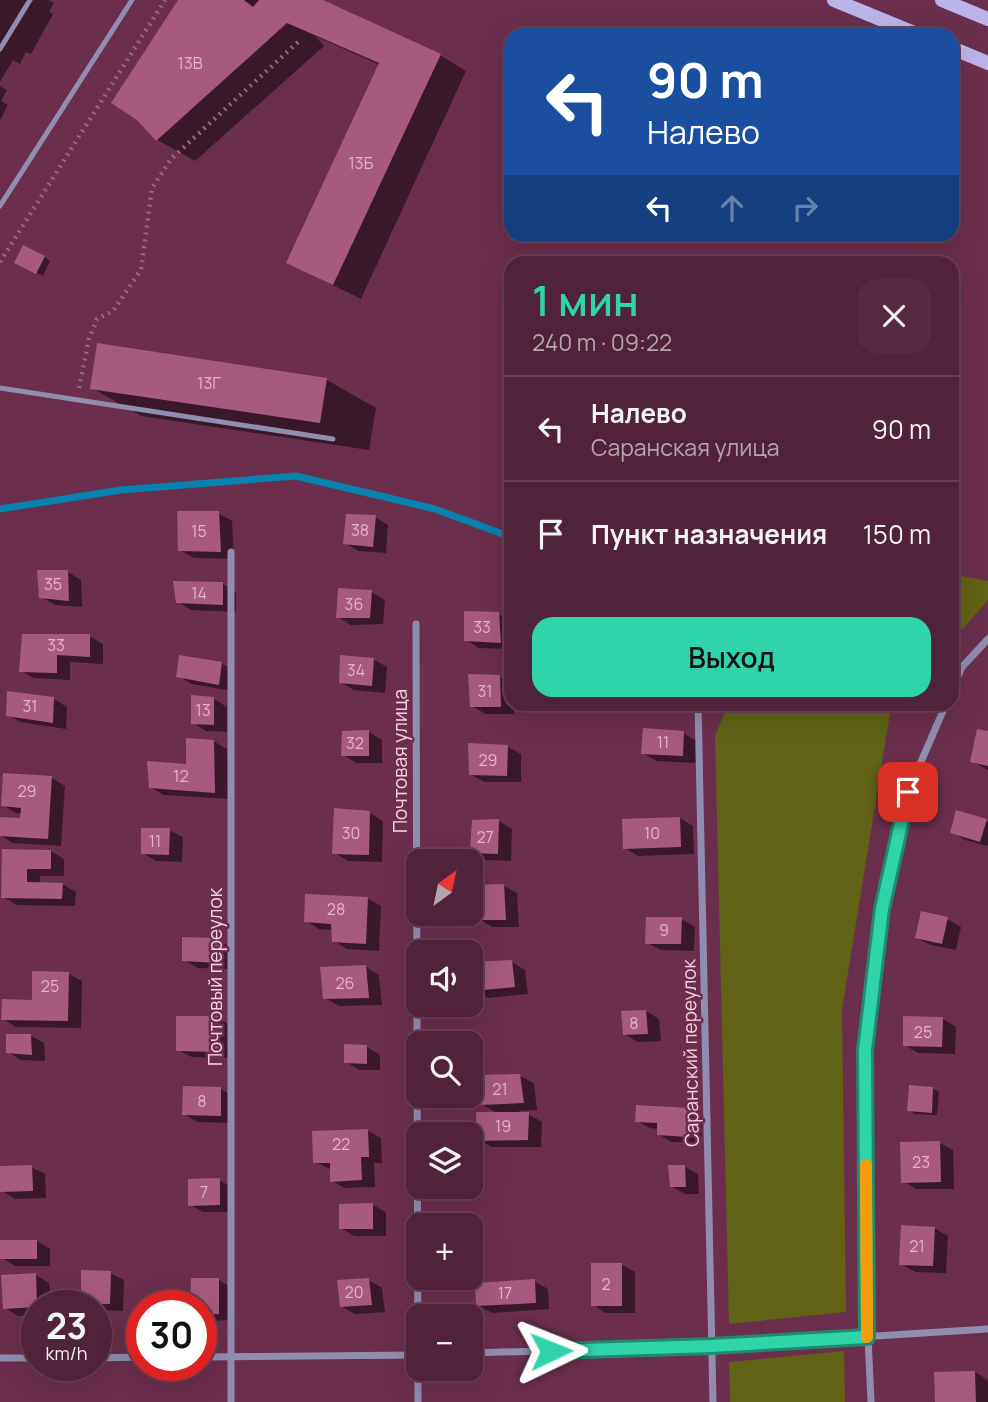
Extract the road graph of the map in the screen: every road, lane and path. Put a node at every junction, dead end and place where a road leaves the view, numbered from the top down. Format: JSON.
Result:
{"nodes":[{"id":1,"x":30,"y":0,"type":"edge"},
{"id":2,"x":132,"y":0,"type":"edge"},
{"id":3,"x":165,"y":0,"type":"edge"},
{"id":4,"x":834,"y":0,"type":"edge"},
{"id":5,"x":942,"y":0,"type":"edge"},
{"id":6,"x":988,"y":19,"type":"edge"},
{"id":7,"x":902,"y":28,"type":"edge"},
{"id":8,"x":298,"y":42,"type":"dead end"},
{"id":9,"x":0,"y":49,"type":"edge"},
{"id":10,"x":959,"y":51,"type":"edge"},
{"id":11,"x":988,"y":63,"type":"edge"},
{"id":12,"x":0,"y":206,"type":"edge"},
{"id":13,"x":0,"y":262,"type":"edge"},
{"id":14,"x":0,"y":388,"type":"edge"},
{"id":15,"x":79,"y":390,"type":"dead end"},
{"id":16,"x":333,"y":439,"type":"dead end"},
{"id":17,"x":231,"y":552,"type":"dead end"},
{"id":18,"x":416,"y":624,"type":"dead end"},
{"id":19,"x":988,"y":639,"type":"edge"},
{"id":20,"x":959,"y":674,"type":"edge"},
{"id":21,"x":698,"y":711,"type":"edge"},
{"id":22,"x":943,"y":711,"type":"edge"},
{"id":23,"x":418,"y":1304,"type":"edge"},
{"id":24,"x":988,"y":1329,"type":"edge"},
{"id":25,"x":867,"y":1337,"type":"junction"},
{"id":26,"x":712,"y":1346,"type":"junction"},
{"id":27,"x":483,"y":1353,"type":"edge"},
{"id":28,"x":406,"y":1354,"type":"edge"},
{"id":29,"x":217,"y":1357,"type":"edge"},
{"id":30,"x":231,"y":1357,"type":"junction"},
{"id":31,"x":0,"y":1358,"type":"edge"},
{"id":32,"x":21,"y":1358,"type":"edge"},
{"id":33,"x":418,"y":1381,"type":"edge"},
{"id":34,"x":232,"y":1402,"type":"edge"},
{"id":35,"x":418,"y":1402,"type":"edge"},
{"id":36,"x":713,"y":1402,"type":"edge"},
{"id":37,"x":872,"y":1402,"type":"edge"}],
"edges":[{"from":1,"to":9,"type":"lane"},
{"from":2,"to":12,"type":"lane"},
{"from":3,"to":13,"type":"path"},
{"from":4,"to":7,"type":"main road"},
{"from":5,"to":6,"type":"main road"},
{"from":8,"to":15,"type":"path"},
{"from":10,"to":11,"type":"main road"},
{"from":14,"to":16,"type":"lane"},
{"from":17,"to":30,"type":"street","name":"Почтовый переулок"},
{"from":18,"to":23,"type":"street","name":"Почтовая улица"},
{"from":19,"to":20,"type":"street"},
{"from":21,"to":26,"type":"street","name":"Саранский переулок"},
{"from":22,"to":25,"type":"street"},
{"from":24,"to":25,"type":"street"},
{"from":25,"to":26,"type":"street"},
{"from":25,"to":37,"type":"street"},
{"from":26,"to":27,"type":"street"},
{"from":26,"to":36,"type":"street","name":"Саранский переулок"},
{"from":28,"to":30,"type":"street"},
{"from":29,"to":30,"type":"street"},
{"from":30,"to":34,"type":"street","name":"Почтовый переулок"},
{"from":31,"to":32,"type":"street"},
{"from":33,"to":35,"type":"street","name":"Почтовая улица"}]}
